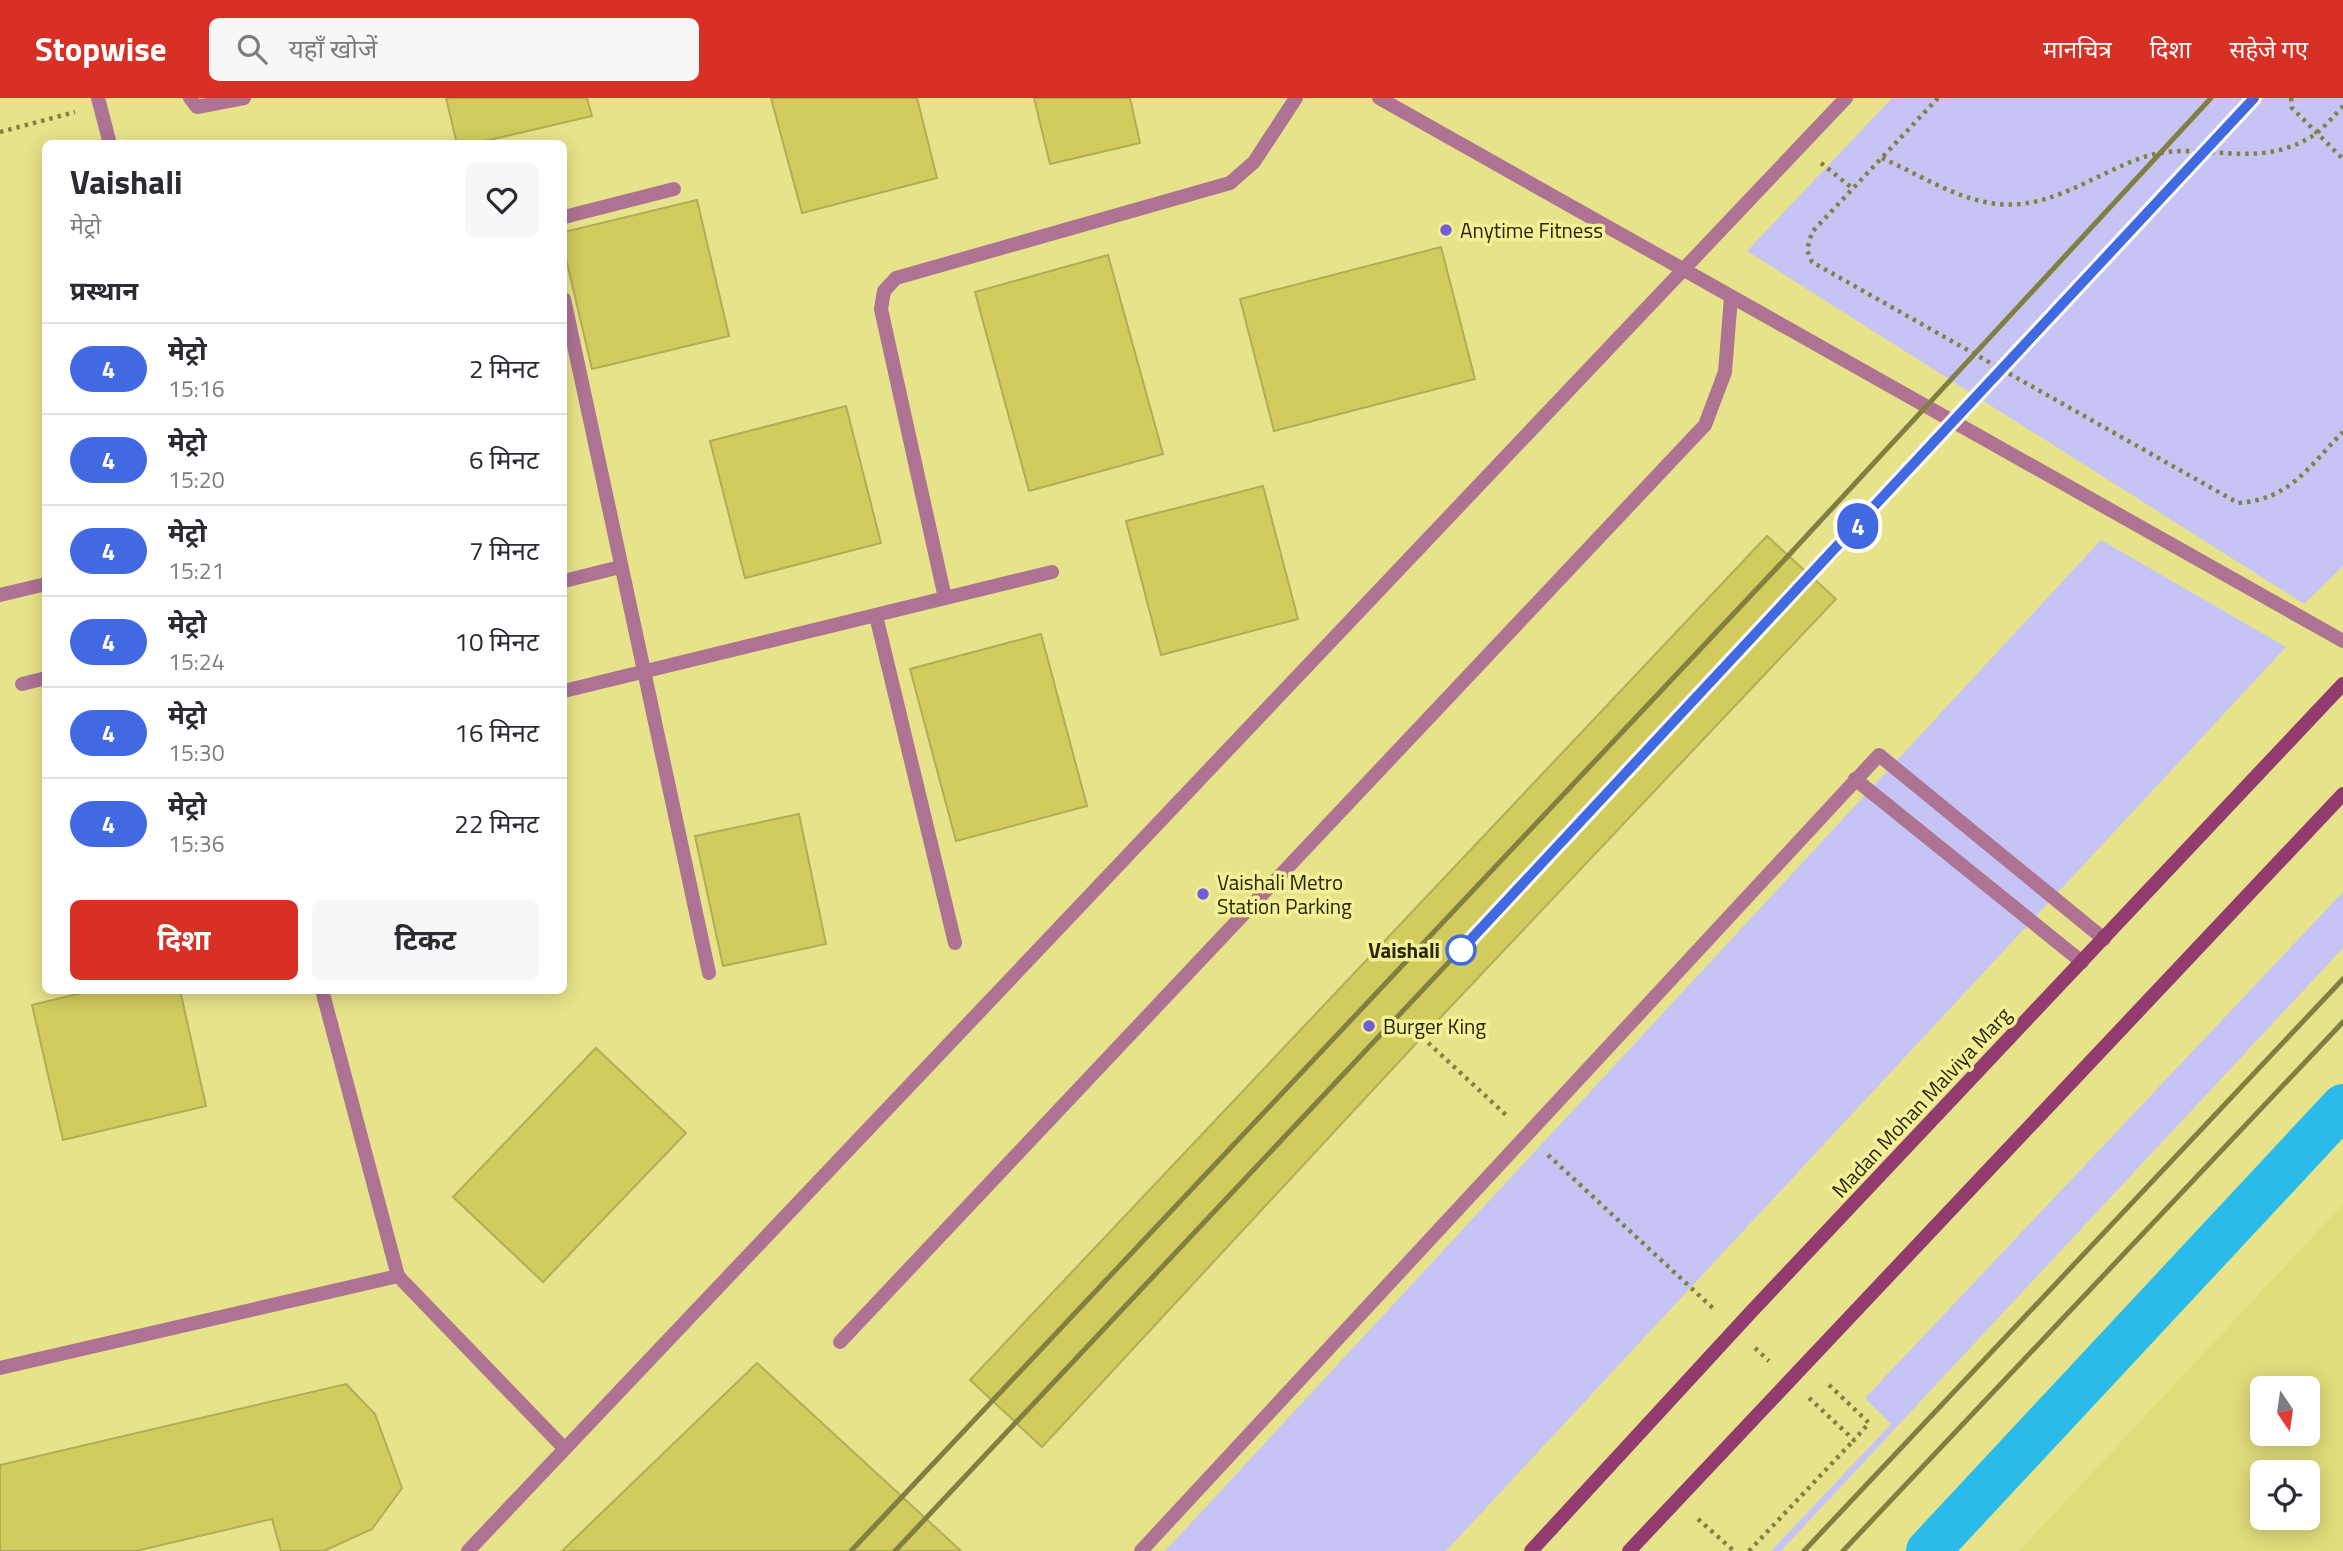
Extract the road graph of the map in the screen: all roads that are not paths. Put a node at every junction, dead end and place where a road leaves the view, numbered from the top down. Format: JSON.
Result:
{"nodes":[{"id":1,"x":190,"y":98,"type":"edge"},
{"id":2,"x":244,"y":98,"type":"edge"},
{"id":3,"x":1296,"y":98,"type":"edge"},
{"id":4,"x":1379,"y":98,"type":"edge"},
{"id":5,"x":1846,"y":98,"type":"edge"},
{"id":6,"x":99,"y":102,"type":"edge"},
{"id":7,"x":109,"y":140,"type":"edge"},
{"id":8,"x":674,"y":189,"type":"dead end"},
{"id":9,"x":567,"y":216,"type":"edge"},
{"id":10,"x":1686,"y":271,"type":"junction"},
{"id":11,"x":1731,"y":297,"type":"junction"},
{"id":12,"x":567,"y":313,"type":"edge"},
{"id":13,"x":620,"y":568,"type":"junction"},
{"id":14,"x":1052,"y":572,"type":"dead end"},
{"id":15,"x":567,"y":580,"type":"edge"},
{"id":16,"x":42,"y":585,"type":"edge"},
{"id":17,"x":0,"y":595,"type":"edge"},
{"id":18,"x":945,"y":598,"type":"junction"},
{"id":19,"x":876,"y":616,"type":"junction"},
{"id":20,"x":2343,"y":641,"type":"edge"},
{"id":21,"x":642,"y":670,"type":"junction"},
{"id":22,"x":42,"y":679,"type":"edge"},
{"id":23,"x":22,"y":684,"type":"dead end"},
{"id":24,"x":2343,"y":684,"type":"edge"},
{"id":25,"x":567,"y":690,"type":"edge"},
{"id":26,"x":1855,"y":779,"type":"junction"},
{"id":27,"x":2343,"y":794,"type":"edge"},
{"id":28,"x":2104,"y":939,"type":"junction"},
{"id":29,"x":955,"y":943,"type":"dead end"},
{"id":30,"x":2082,"y":962,"type":"junction"},
{"id":31,"x":709,"y":973,"type":"dead end"},
{"id":32,"x":323,"y":994,"type":"edge"},
{"id":33,"x":398,"y":1276,"type":"junction"},
{"id":34,"x":840,"y":1342,"type":"dead end"},
{"id":35,"x":0,"y":1368,"type":"edge"},
{"id":36,"x":564,"y":1448,"type":"junction"},
{"id":37,"x":468,"y":1551,"type":"edge"},
{"id":38,"x":1141,"y":1551,"type":"edge"},
{"id":39,"x":1531,"y":1551,"type":"edge"},
{"id":40,"x":1629,"y":1551,"type":"edge"}],
"edges":[{"from":1,"to":2,"type":"street"},
{"from":3,"to":18,"type":"street"},
{"from":4,"to":10,"type":"street"},
{"from":5,"to":10,"type":"street"},
{"from":6,"to":7,"type":"street"},
{"from":8,"to":9,"type":"street"},
{"from":10,"to":11,"type":"street"},
{"from":10,"to":36,"type":"street"},
{"from":11,"to":20,"type":"street"},
{"from":11,"to":34,"type":"street"},
{"from":12,"to":13,"type":"street"},
{"from":13,"to":15,"type":"street"},
{"from":13,"to":21,"type":"street"},
{"from":14,"to":18,"type":"street"},
{"from":16,"to":17,"type":"street"},
{"from":18,"to":19,"type":"street"},
{"from":19,"to":21,"type":"street"},
{"from":19,"to":29,"type":"street"},
{"from":21,"to":25,"type":"street"},
{"from":21,"to":31,"type":"street"},
{"from":22,"to":23,"type":"street"},
{"from":24,"to":28,"type":"main road","name":"Madan Mohan Malviya Marg"},
{"from":26,"to":28,"type":"street"},
{"from":26,"to":30,"type":"street"},
{"from":26,"to":38,"type":"street"},
{"from":27,"to":40,"type":"main road"},
{"from":28,"to":30,"type":"main road","name":"Madan Mohan Malviya Marg"},
{"from":30,"to":39,"type":"main road","name":"Madan Mohan Malviya Marg"},
{"from":32,"to":33,"type":"street"},
{"from":33,"to":35,"type":"street"},
{"from":33,"to":36,"type":"street"},
{"from":36,"to":37,"type":"street"}]}
